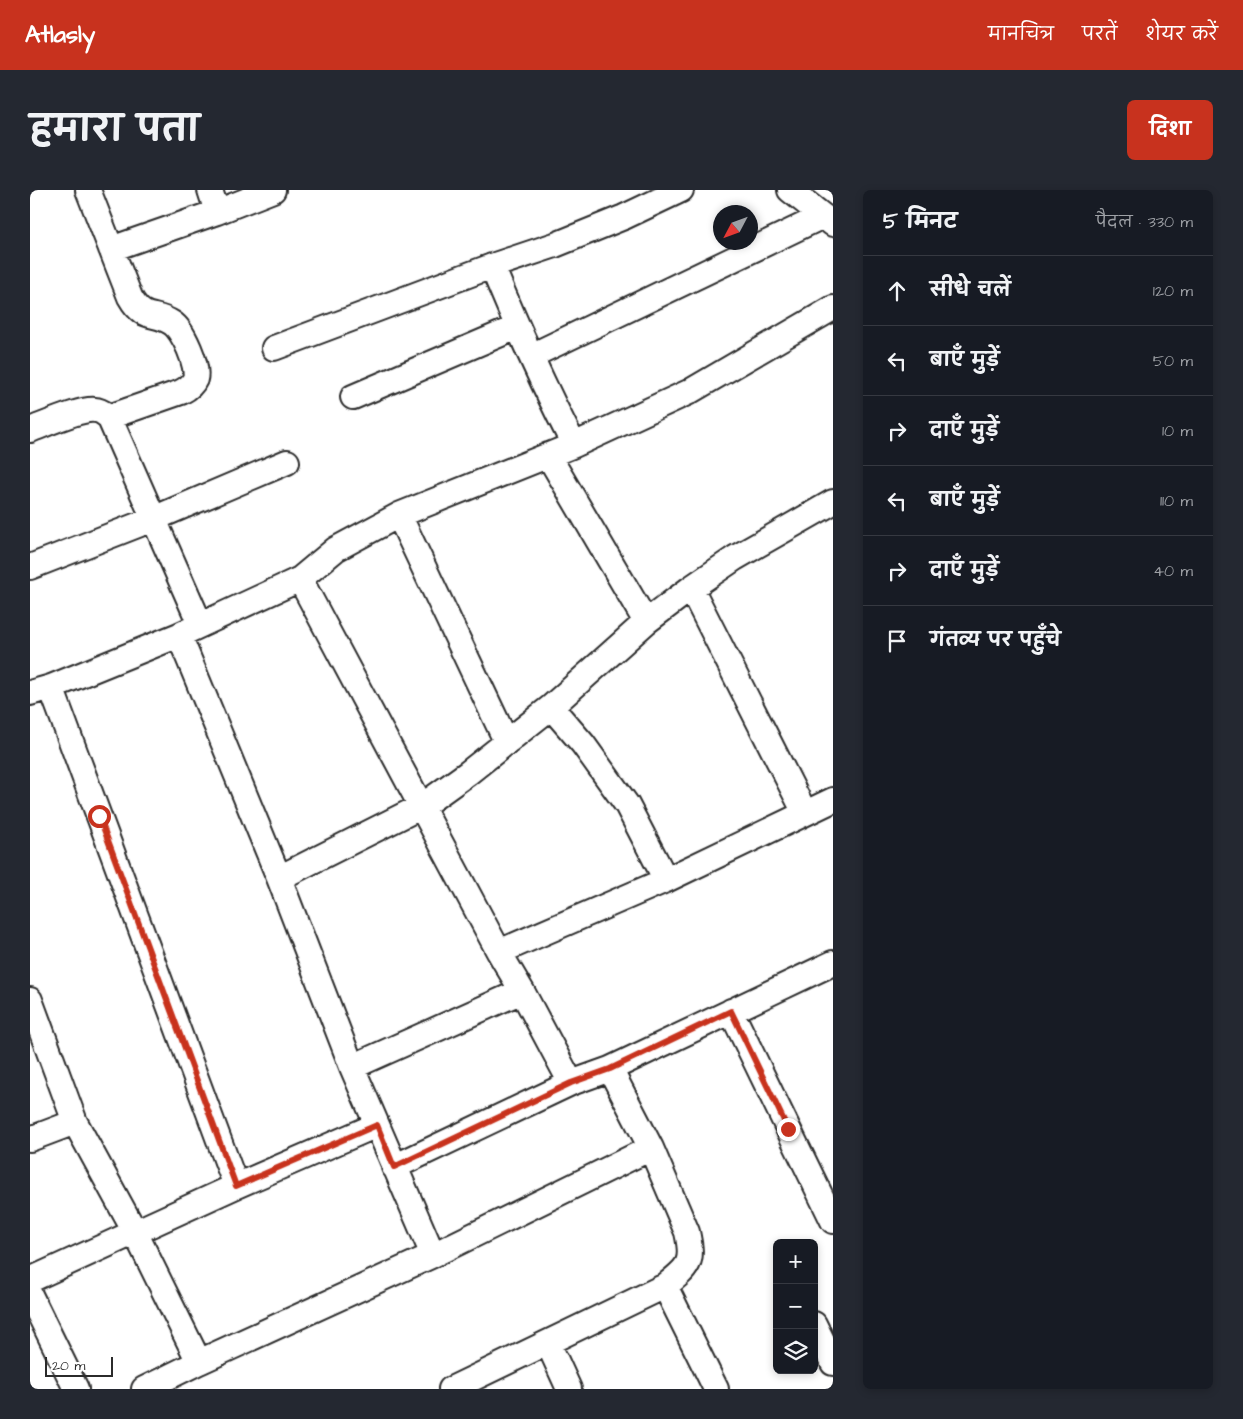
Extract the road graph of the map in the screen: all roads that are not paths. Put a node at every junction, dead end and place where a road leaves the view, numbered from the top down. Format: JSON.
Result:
{"nodes":[{"id":1,"x":88,"y":190,"type":"edge"},
{"id":2,"x":273,"y":190,"type":"edge"},
{"id":3,"x":681,"y":190,"type":"edge"},
{"id":4,"x":790,"y":190,"type":"edge"},
{"id":5,"x":213,"y":201,"type":"edge"},
{"id":6,"x":828,"y":220,"type":"edge"},
{"id":7,"x":111,"y":249,"type":"junction"},
{"id":8,"x":492,"y":266,"type":"junction"},
{"id":9,"x":833,"y":308,"type":"edge"},
{"id":10,"x":517,"y":327,"type":"junction"},
{"id":11,"x":274,"y":348,"type":"dead end"},
{"id":12,"x":531,"y":356,"type":"junction"},
{"id":13,"x":353,"y":397,"type":"dead end"},
{"id":14,"x":109,"y":417,"type":"junction"},
{"id":15,"x":30,"y":430,"type":"edge"},
{"id":16,"x":574,"y":445,"type":"junction"},
{"id":17,"x":548,"y":455,"type":"junction"},
{"id":18,"x":287,"y":462,"type":"dead end"},
{"id":19,"x":833,"y":502,"type":"edge"},
{"id":20,"x":399,"y":515,"type":"junction"},
{"id":21,"x":153,"y":519,"type":"junction"},
{"id":22,"x":30,"y":567,"type":"edge"},
{"id":23,"x":300,"y":578,"type":"junction"},
{"id":24,"x":691,"y":588,"type":"junction"},
{"id":25,"x":646,"y":622,"type":"junction"},
{"id":26,"x":200,"y":624,"type":"junction"},
{"id":27,"x":180,"y":635,"type":"junction"},
{"id":28,"x":40,"y":690,"type":"edge"},
{"id":29,"x":552,"y":707,"type":"junction"},
{"id":30,"x":506,"y":743,"type":"junction"},
{"id":31,"x":833,"y":800,"type":"edge"},
{"id":32,"x":422,"y":806,"type":"junction"},
{"id":33,"x":805,"y":814,"type":"junction"},
{"id":34,"x":278,"y":878,"type":"junction"},
{"id":35,"x":666,"y":880,"type":"junction"},
{"id":36,"x":499,"y":952,"type":"junction"},
{"id":37,"x":833,"y":963,"type":"edge"},
{"id":38,"x":522,"y":991,"type":"junction"},
{"id":39,"x":30,"y":1000,"type":"edge"},
{"id":40,"x":731,"y":1011,"type":"junction"},
{"id":41,"x":352,"y":1067,"type":"junction"},
{"id":42,"x":610,"y":1069,"type":"junction"},
{"id":43,"x":571,"y":1083,"type":"junction"},
{"id":44,"x":75,"y":1122,"type":"junction"},
{"id":45,"x":377,"y":1125,"type":"junction"},
{"id":46,"x":30,"y":1140,"type":"edge"},
{"id":47,"x":651,"y":1148,"type":"junction"},
{"id":48,"x":394,"y":1167,"type":"junction"},
{"id":49,"x":236,"y":1186,"type":"junction"},
{"id":50,"x":833,"y":1221,"type":"edge"},
{"id":51,"x":135,"y":1232,"type":"junction"},
{"id":52,"x":434,"y":1255,"type":"junction"},
{"id":53,"x":30,"y":1280,"type":"edge"},
{"id":54,"x":665,"y":1286,"type":"junction"},
{"id":55,"x":30,"y":1295,"type":"edge"},
{"id":56,"x":816,"y":1329,"type":"edge"},
{"id":57,"x":548,"y":1343,"type":"junction"},
{"id":58,"x":199,"y":1362,"type":"junction"},
{"id":59,"x":833,"y":1363,"type":"edge"},
{"id":60,"x":76,"y":1389,"type":"edge"},
{"id":61,"x":144,"y":1389,"type":"edge"},
{"id":62,"x":451,"y":1389,"type":"edge"},
{"id":63,"x":569,"y":1389,"type":"edge"},
{"id":64,"x":716,"y":1389,"type":"edge"}],
"edges":[{"from":1,"to":7,"type":"street"},
{"from":2,"to":5,"type":"street"},
{"from":3,"to":8,"type":"street"},
{"from":4,"to":6,"type":"street"},
{"from":5,"to":7,"type":"street"},
{"from":6,"to":12,"type":"street"},
{"from":7,"to":14,"type":"street"},
{"from":8,"to":10,"type":"street"},
{"from":8,"to":11,"type":"street"},
{"from":9,"to":16,"type":"street"},
{"from":10,"to":12,"type":"street"},
{"from":10,"to":13,"type":"street"},
{"from":12,"to":16,"type":"street"},
{"from":14,"to":15,"type":"street"},
{"from":14,"to":21,"type":"street"},
{"from":16,"to":17,"type":"street"},
{"from":17,"to":20,"type":"street"},
{"from":17,"to":25,"type":"street"},
{"from":18,"to":21,"type":"street"},
{"from":19,"to":24,"type":"street"},
{"from":20,"to":23,"type":"street"},
{"from":20,"to":30,"type":"street"},
{"from":21,"to":22,"type":"street"},
{"from":21,"to":26,"type":"street"},
{"from":23,"to":26,"type":"street"},
{"from":23,"to":32,"type":"street"},
{"from":24,"to":25,"type":"street"},
{"from":24,"to":33,"type":"street"},
{"from":25,"to":29,"type":"street"},
{"from":26,"to":27,"type":"street"},
{"from":27,"to":28,"type":"street"},
{"from":27,"to":34,"type":"street"},
{"from":28,"to":49,"type":"street"},
{"from":29,"to":30,"type":"street"},
{"from":29,"to":35,"type":"street"},
{"from":30,"to":32,"type":"street"},
{"from":31,"to":33,"type":"street"},
{"from":32,"to":34,"type":"street"},
{"from":32,"to":36,"type":"street"},
{"from":33,"to":35,"type":"street"},
{"from":34,"to":41,"type":"street"},
{"from":35,"to":36,"type":"street"},
{"from":36,"to":38,"type":"street"},
{"from":37,"to":40,"type":"street"},
{"from":38,"to":41,"type":"street"},
{"from":38,"to":43,"type":"street"},
{"from":39,"to":44,"type":"street"},
{"from":40,"to":42,"type":"street"},
{"from":40,"to":50,"type":"street"},
{"from":41,"to":45,"type":"street"},
{"from":42,"to":43,"type":"street"},
{"from":42,"to":47,"type":"street"},
{"from":43,"to":48,"type":"street"},
{"from":44,"to":46,"type":"street"},
{"from":44,"to":51,"type":"street"},
{"from":45,"to":48,"type":"street"},
{"from":45,"to":49,"type":"street"},
{"from":47,"to":52,"type":"street"},
{"from":47,"to":54,"type":"street"},
{"from":48,"to":52,"type":"street"},
{"from":49,"to":51,"type":"street"},
{"from":51,"to":53,"type":"street"},
{"from":51,"to":58,"type":"street"},
{"from":52,"to":58,"type":"street"},
{"from":54,"to":57,"type":"street"},
{"from":54,"to":64,"type":"street"},
{"from":55,"to":60,"type":"street"},
{"from":56,"to":59,"type":"street"},
{"from":57,"to":62,"type":"street"},
{"from":57,"to":63,"type":"street"},
{"from":58,"to":61,"type":"street"}]}
